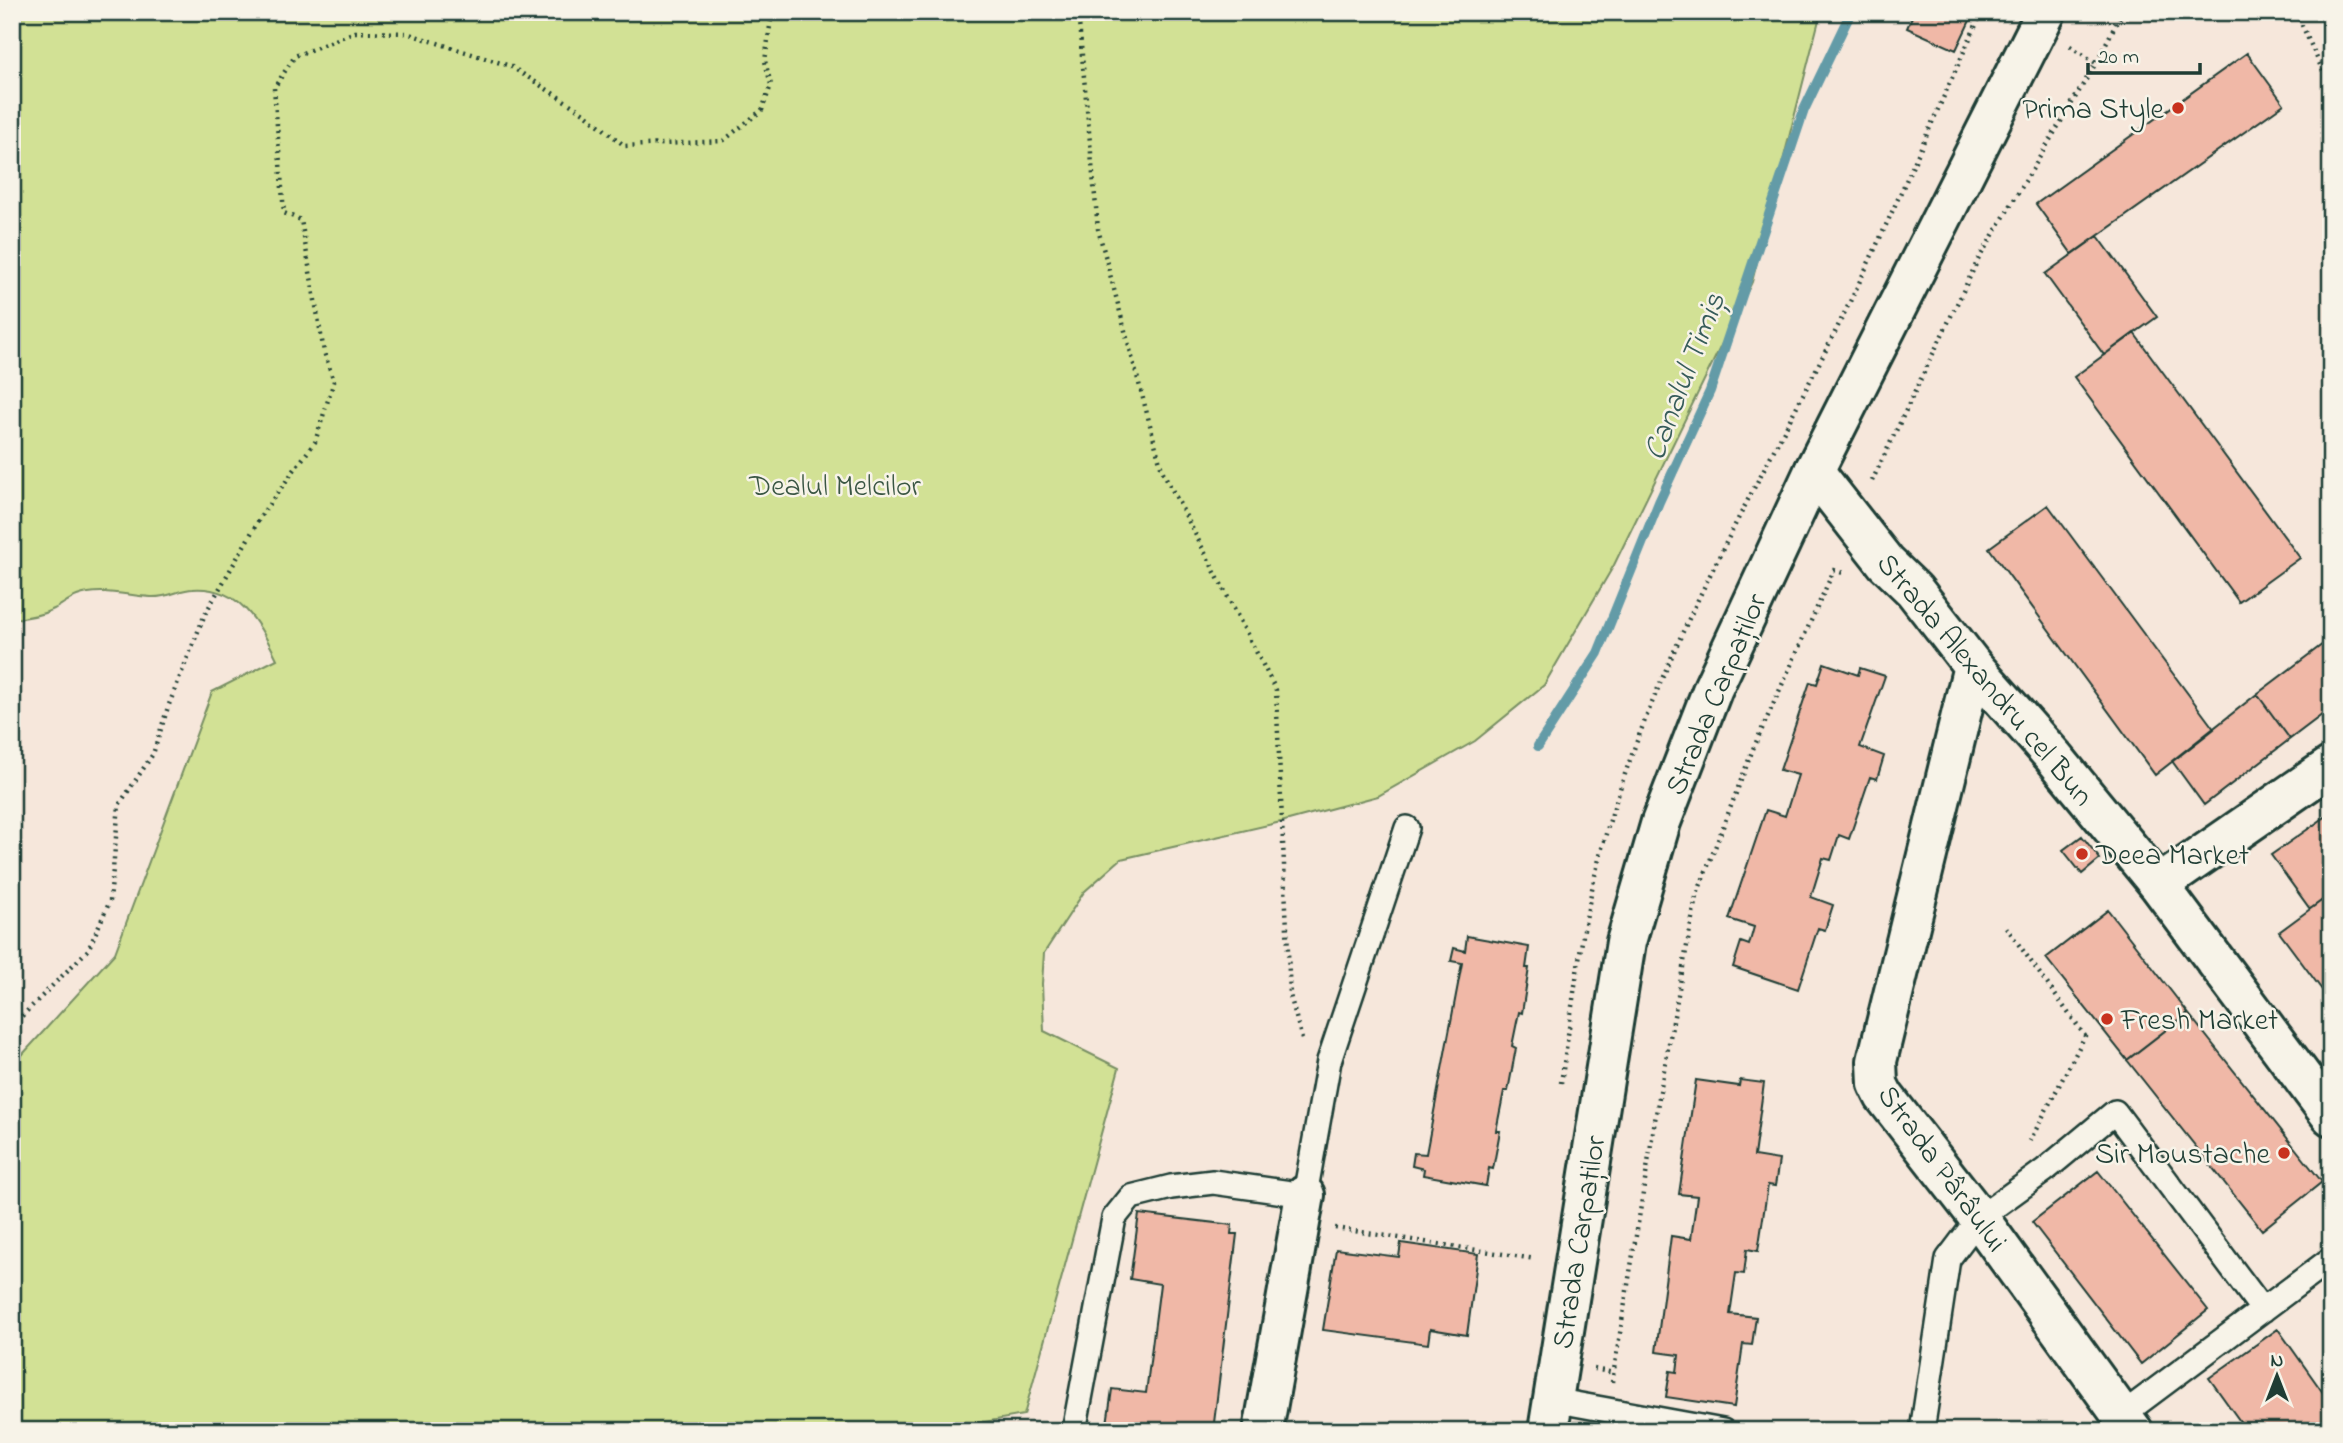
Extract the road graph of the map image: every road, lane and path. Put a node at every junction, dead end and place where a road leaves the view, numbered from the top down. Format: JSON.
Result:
{"nodes":[{"id":1,"x":775,"y":12,"type":"edge"},
{"id":2,"x":1077,"y":12,"type":"edge"},
{"id":3,"x":2046,"y":12,"type":"edge"},
{"id":4,"x":2122,"y":12,"type":"edge"},
{"id":5,"x":2296,"y":12,"type":"edge"},
{"id":6,"x":2331,"y":89,"type":"edge"},
{"id":7,"x":1814,"y":471,"type":"junction"},
{"id":8,"x":1867,"y":492,"type":"dead end"},
{"id":9,"x":1886,"y":563,"type":"junction"},
{"id":10,"x":1973,"y":666,"type":"junction"},
{"id":11,"x":2331,"y":766,"type":"edge"},
{"id":12,"x":1407,"y":828,"type":"dead end"},
{"id":13,"x":2159,"y":885,"type":"junction"},
{"id":14,"x":2006,"y":927,"type":"dead end"},
{"id":15,"x":12,"y":1026,"type":"edge"},
{"id":16,"x":1303,"y":1046,"type":"dead end"},
{"id":17,"x":2331,"y":1116,"type":"edge"},
{"id":18,"x":2021,"y":1147,"type":"dead end"},
{"id":19,"x":1305,"y":1195,"type":"junction"},
{"id":20,"x":1979,"y":1218,"type":"junction"},
{"id":21,"x":1328,"y":1227,"type":"dead end"},
{"id":22,"x":1535,"y":1259,"type":"dead end"},
{"id":23,"x":2331,"y":1259,"type":"edge"},
{"id":24,"x":2263,"y":1310,"type":"junction"},
{"id":25,"x":1607,"y":1411,"type":"junction"},
{"id":26,"x":1550,"y":1415,"type":"edge"},
{"id":27,"x":2128,"y":1423,"type":"edge"},
{"id":28,"x":1074,"y":1431,"type":"edge"},
{"id":29,"x":1263,"y":1431,"type":"edge"},
{"id":30,"x":1723,"y":1431,"type":"edge"},
{"id":31,"x":1922,"y":1431,"type":"edge"}],
"edges":[{"from":1,"to":15,"type":"path"},
{"from":2,"to":16,"type":"path"},
{"from":3,"to":7,"type":"street","name":"Strada Carpaților"},
{"from":4,"to":8,"type":"path"},
{"from":5,"to":6,"type":"path"},
{"from":7,"to":9,"type":"street","name":"Strada Alexandru cel Bun"},
{"from":7,"to":26,"type":"street","name":"Strada Carpaților"},
{"from":9,"to":10,"type":"street","name":"Strada Alexandru cel Bun"},
{"from":9,"to":25,"type":"path"},
{"from":10,"to":13,"type":"street","name":"Strada Alexandru cel Bun"},
{"from":10,"to":20,"type":"street","name":"Strada Pârâului"},
{"from":11,"to":13,"type":"street"},
{"from":12,"to":19,"type":"lane"},
{"from":13,"to":17,"type":"street","name":"Strada Alexandru cel Bun"},
{"from":14,"to":18,"type":"path"},
{"from":19,"to":28,"type":"lane"},
{"from":19,"to":29,"type":"street"},
{"from":20,"to":24,"type":"lane"},
{"from":20,"to":27,"type":"street","name":"Strada Pârâului"},
{"from":20,"to":31,"type":"lane"},
{"from":21,"to":22,"type":"path"},
{"from":23,"to":24,"type":"lane"},
{"from":24,"to":27,"type":"lane"},
{"from":25,"to":26,"type":"lane"},
{"from":25,"to":30,"type":"lane"}]}
